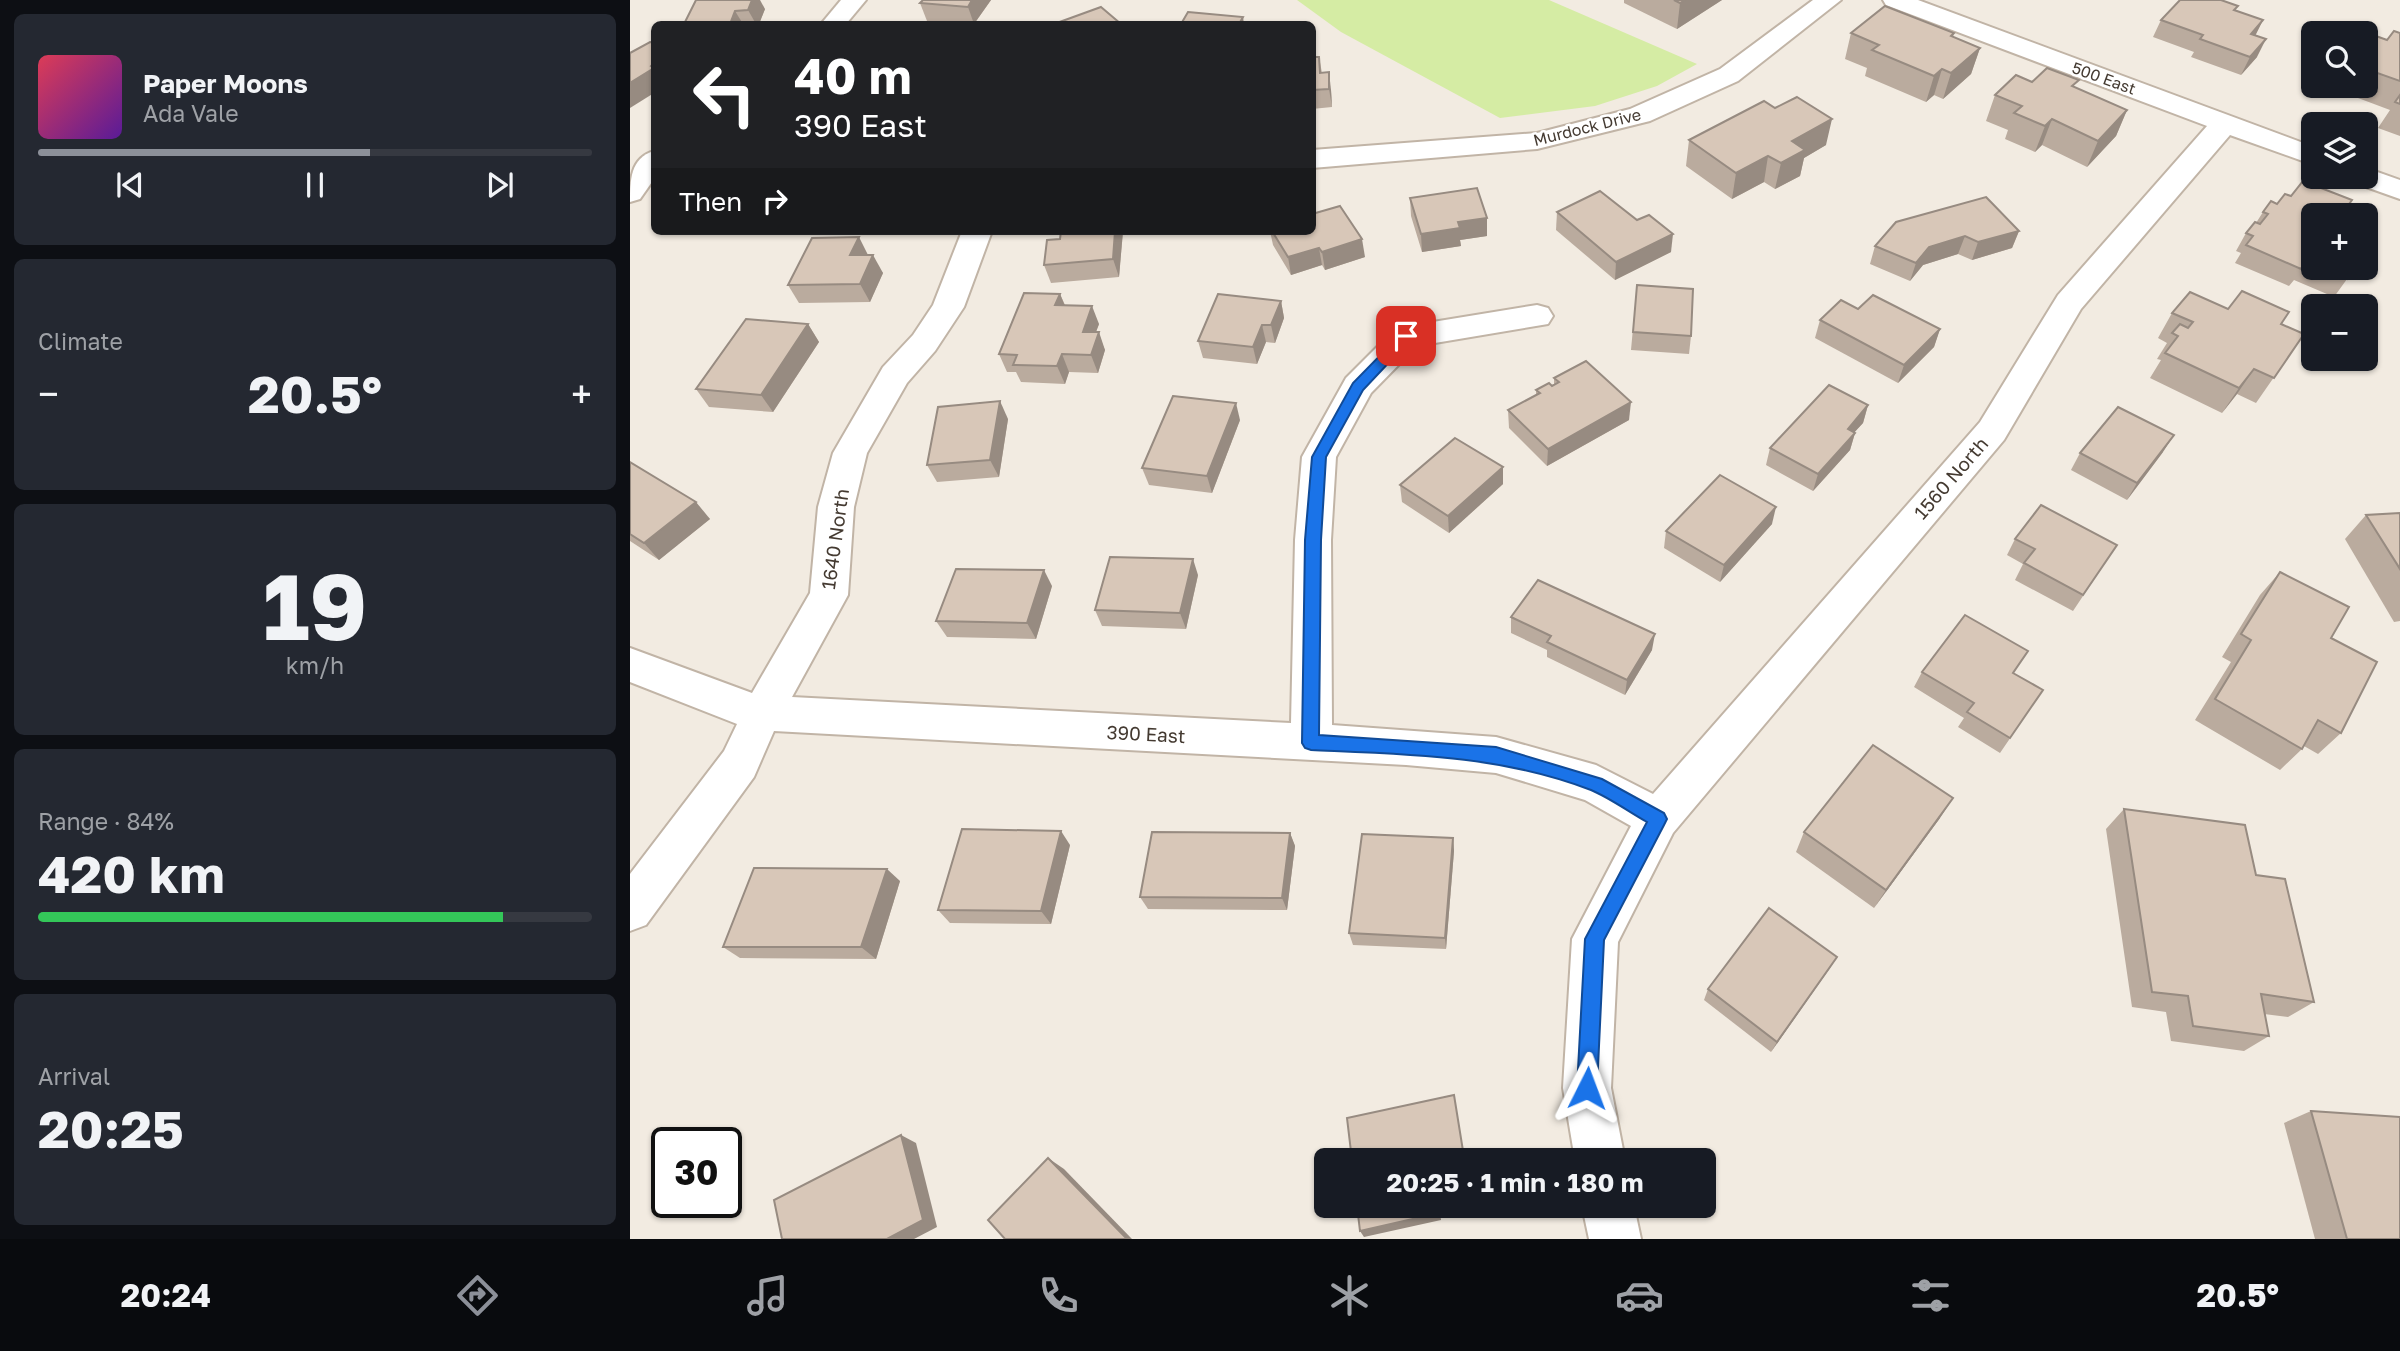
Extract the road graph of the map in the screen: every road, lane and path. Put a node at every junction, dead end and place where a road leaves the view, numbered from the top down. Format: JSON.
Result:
{"nodes":[{"id":1,"x":854,"y":0,"type":"edge"},
{"id":2,"x":1829,"y":0,"type":"edge"},
{"id":3,"x":1895,"y":0,"type":"edge"},
{"id":4,"x":836,"y":21,"type":"edge"},
{"id":5,"x":2225,"y":122,"type":"junction"},
{"id":6,"x":2301,"y":152,"type":"edge"},
{"id":7,"x":1316,"y":159,"type":"edge"},
{"id":8,"x":651,"y":164,"type":"edge"},
{"id":9,"x":2378,"y":182,"type":"edge"},
{"id":10,"x":2400,"y":190,"type":"edge"},
{"id":11,"x":630,"y":193,"type":"edge"},
{"id":12,"x":651,"y":212,"type":"edge"},
{"id":13,"x":630,"y":215,"type":"edge"},
{"id":14,"x":975,"y":235,"type":"edge"},
{"id":15,"x":1537,"y":316,"type":"dead end"},
{"id":16,"x":630,"y":665,"type":"edge"},
{"id":17,"x":762,"y":713,"type":"junction"},
{"id":18,"x":1311,"y":743,"type":"junction"},
{"id":19,"x":1658,"y":819,"type":"junction"},
{"id":20,"x":630,"y":910,"type":"edge"},
{"id":21,"x":1598,"y":1148,"type":"edge"},
{"id":22,"x":1611,"y":1218,"type":"edge"},
{"id":23,"x":1615,"y":1239,"type":"edge"}],
"edges":[{"from":1,"to":4,"type":"street"},
{"from":2,"to":7,"type":"street","name":"Murdock Drive"},
{"from":3,"to":5,"type":"street","name":"500 East"},
{"from":5,"to":6,"type":"street","name":"500 East"},
{"from":5,"to":19,"type":"street","name":"1560 North"},
{"from":8,"to":11,"type":"street"},
{"from":9,"to":10,"type":"street"},
{"from":12,"to":13,"type":"street"},
{"from":14,"to":17,"type":"street","name":"1640 North"},
{"from":15,"to":18,"type":"street"},
{"from":16,"to":17,"type":"street","name":"390 East"},
{"from":17,"to":18,"type":"street","name":"390 East"},
{"from":17,"to":20,"type":"street","name":"1640 North"},
{"from":18,"to":19,"type":"street","name":"390 East"},
{"from":19,"to":21,"type":"street","name":"1560 North"},
{"from":22,"to":23,"type":"street"}]}
